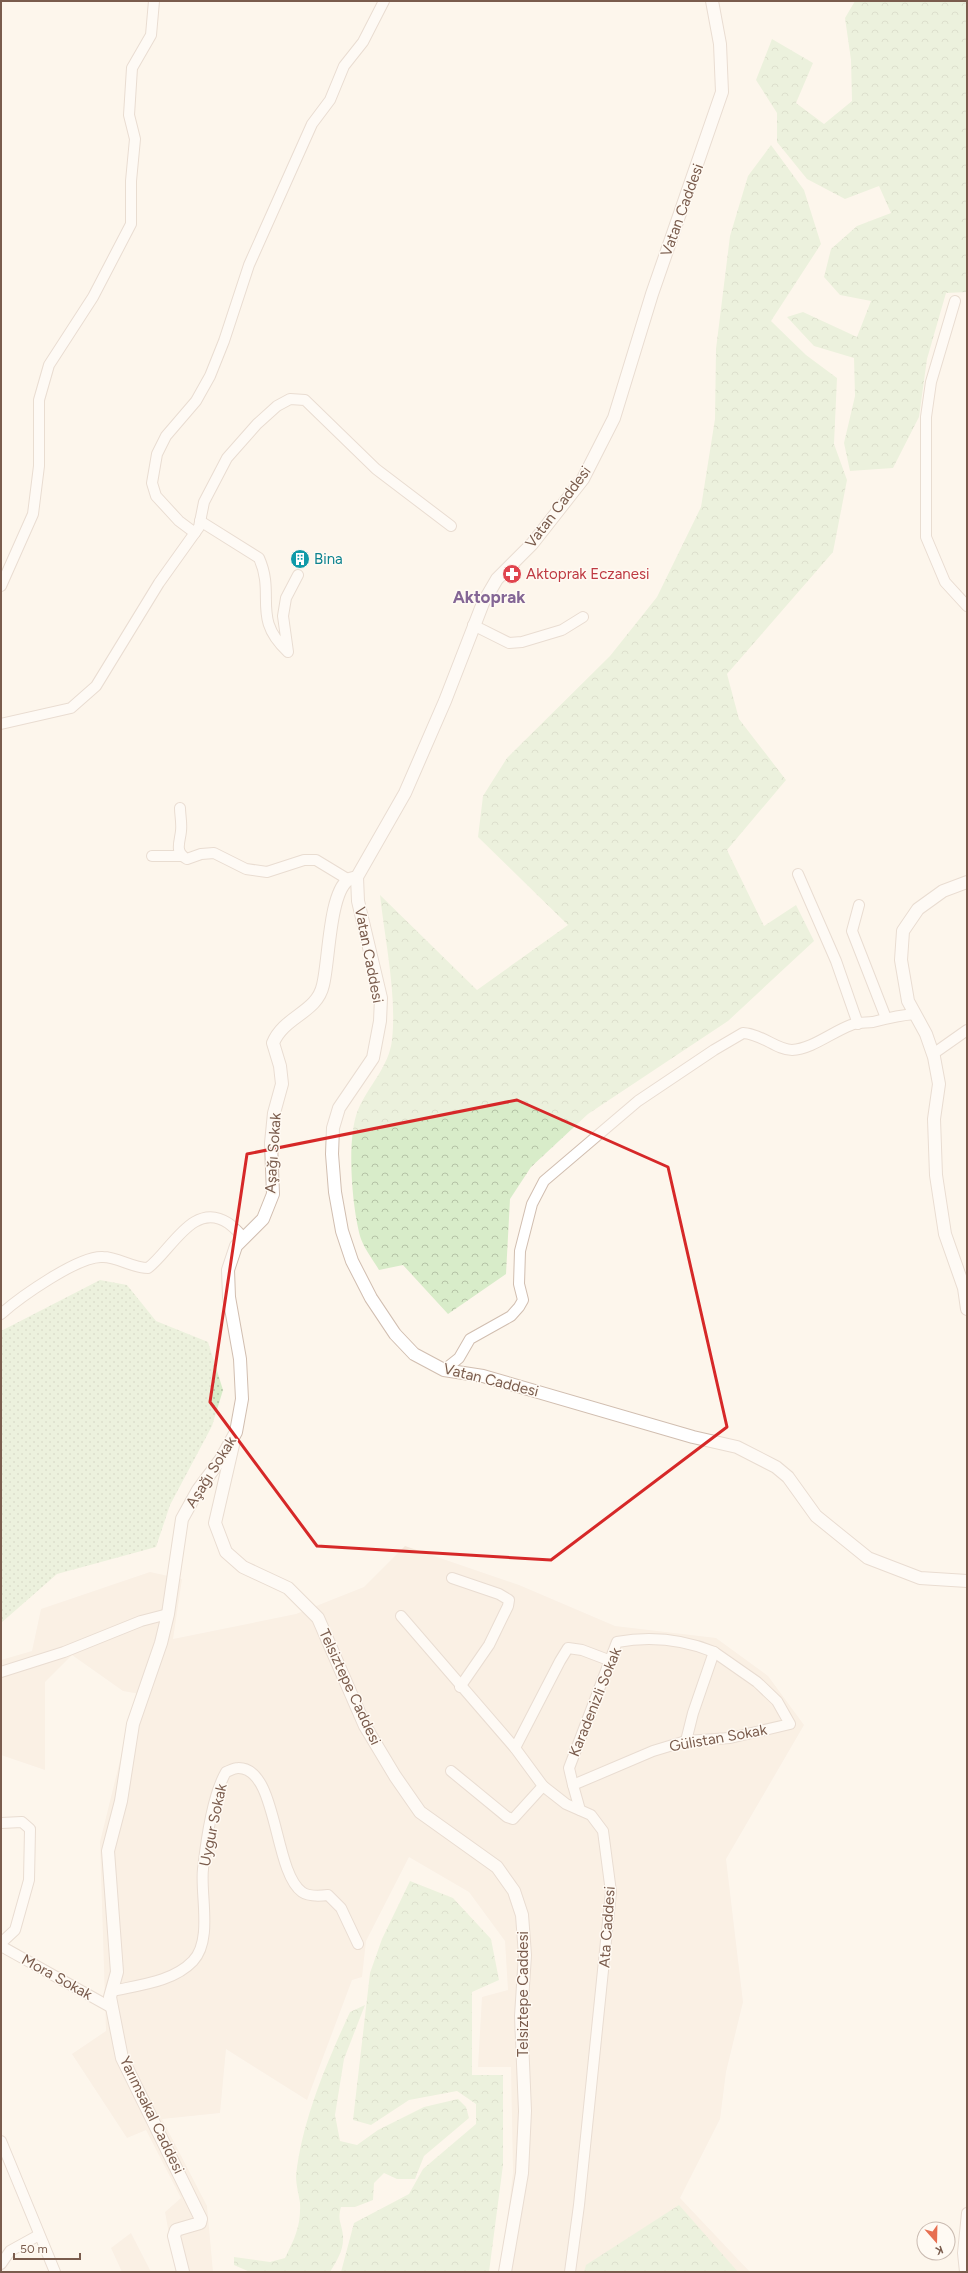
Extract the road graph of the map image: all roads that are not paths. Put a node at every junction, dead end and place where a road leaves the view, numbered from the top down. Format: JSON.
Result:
{"nodes":[{"id":1,"x":154,"y":1,"type":"edge"},
{"id":2,"x":384,"y":1,"type":"edge"},
{"id":3,"x":712,"y":1,"type":"edge"},
{"id":4,"x":955,"y":302,"type":"dead end"},
{"id":5,"x":200,"y":522,"type":"junction"},
{"id":6,"x":451,"y":526,"type":"dead end"},
{"id":7,"x":195,"y":532,"type":"junction"},
{"id":8,"x":298,"y":575,"type":"dead end"},
{"id":9,"x":1,"y":586,"type":"edge"},
{"id":10,"x":967,"y":606,"type":"edge"},
{"id":11,"x":584,"y":617,"type":"dead end"},
{"id":12,"x":473,"y":625,"type":"junction"},
{"id":13,"x":1,"y":724,"type":"edge"},
{"id":14,"x":180,"y":808,"type":"dead end"},
{"id":15,"x":152,"y":856,"type":"dead end"},
{"id":16,"x":181,"y":856,"type":"junction"},
{"id":17,"x":798,"y":874,"type":"dead end"},
{"id":18,"x":353,"y":878,"type":"junction"},
{"id":19,"x":967,"y":882,"type":"edge"},
{"id":20,"x":858,"y":905,"type":"dead end"},
{"id":21,"x":915,"y":1014,"type":"junction"},
{"id":22,"x":886,"y":1018,"type":"junction"},
{"id":23,"x":858,"y":1024,"type":"junction"},
{"id":24,"x":967,"y":1030,"type":"edge"},
{"id":25,"x":933,"y":1054,"type":"junction"},
{"id":26,"x":244,"y":1238,"type":"junction"},
{"id":27,"x":967,"y":1309,"type":"edge"},
{"id":28,"x":1,"y":1314,"type":"edge"},
{"id":29,"x":444,"y":1370,"type":"junction"},
{"id":30,"x":236,"y":1432,"type":"junction"},
{"id":31,"x":452,"y":1578,"type":"dead end"},
{"id":32,"x":967,"y":1581,"type":"edge"},
{"id":33,"x":168,"y":1614,"type":"junction"},
{"id":34,"x":401,"y":1616,"type":"dead end"},
{"id":35,"x":714,"y":1652,"type":"junction"},
{"id":36,"x":611,"y":1661,"type":"junction"},
{"id":37,"x":1,"y":1672,"type":"edge"},
{"id":38,"x":460,"y":1687,"type":"junction"},
{"id":39,"x":686,"y":1741,"type":"junction"},
{"id":40,"x":515,"y":1748,"type":"junction"},
{"id":41,"x":451,"y":1771,"type":"dead end"},
{"id":42,"x":573,"y":1785,"type":"junction"},
{"id":43,"x":543,"y":1786,"type":"junction"},
{"id":44,"x":580,"y":1810,"type":"junction"},
{"id":45,"x":117,"y":1817,"type":"joint"},
{"id":46,"x":1,"y":1823,"type":"edge"},
{"id":47,"x":1,"y":1942,"type":"edge"},
{"id":48,"x":358,"y":1944,"type":"dead end"},
{"id":49,"x":1,"y":1946,"type":"edge"},
{"id":50,"x":112,"y":1991,"type":"junction"},
{"id":51,"x":112,"y":2008,"type":"junction"},
{"id":52,"x":1,"y":2140,"type":"edge"},
{"id":53,"x":967,"y":2213,"type":"edge"},
{"id":54,"x":39,"y":2235,"type":"junction"},
{"id":55,"x":1,"y":2264,"type":"edge"},
{"id":56,"x":55,"y":2272,"type":"edge"},
{"id":57,"x":183,"y":2272,"type":"edge"},
{"id":58,"x":505,"y":2272,"type":"edge"},
{"id":59,"x":570,"y":2272,"type":"edge"},
{"id":60,"x":965,"y":2272,"type":"edge"}],
"edges":[{"from":1,"to":9,"type":"street"},
{"from":2,"to":7,"type":"street"},
{"from":3,"to":12,"type":"street","name":"Vatan Caddesi"},
{"from":4,"to":10,"type":"street"},
{"from":5,"to":6,"type":"street"},
{"from":5,"to":7,"type":"street"},
{"from":5,"to":8,"type":"street"},
{"from":7,"to":13,"type":"street"},
{"from":11,"to":12,"type":"street"},
{"from":12,"to":18,"type":"street","name":"Vatan Caddesi"},
{"from":14,"to":16,"type":"street"},
{"from":15,"to":16,"type":"street"},
{"from":16,"to":18,"type":"street"},
{"from":17,"to":23,"type":"street"},
{"from":18,"to":26,"type":"street","name":"Aşağı Sokak"},
{"from":18,"to":29,"type":"street","name":"Vatan Caddesi"},
{"from":19,"to":21,"type":"street"},
{"from":20,"to":22,"type":"street"},
{"from":21,"to":22,"type":"street"},
{"from":21,"to":25,"type":"street"},
{"from":22,"to":23,"type":"street"},
{"from":23,"to":29,"type":"street"},
{"from":24,"to":25,"type":"street"},
{"from":25,"to":27,"type":"street"},
{"from":26,"to":28,"type":"street"},
{"from":26,"to":30,"type":"street","name":"Aşağı Sokak"},
{"from":29,"to":32,"type":"street","name":"Vatan Caddesi"},
{"from":30,"to":33,"type":"street","name":"Aşağı Sokak"},
{"from":30,"to":58,"type":"street","name":"Telsiztepe Caddesi"},
{"from":31,"to":38,"type":"street"},
{"from":33,"to":37,"type":"street"},
{"from":33,"to":45,"type":"street","name":"Aşağı Sokak"},
{"from":34,"to":38,"type":"street","name":"Ata Caddesi"},
{"from":35,"to":36,"type":"street","name":"Karadenizli Sokak"},
{"from":35,"to":39,"type":"street"},
{"from":35,"to":39,"type":"street","name":"Gülistan Sokak"},
{"from":36,"to":40,"type":"street"},
{"from":36,"to":42,"type":"street","name":"Karadenizli Sokak"},
{"from":38,"to":40,"type":"street","name":"Ata Caddesi"},
{"from":39,"to":42,"type":"street","name":"Gülistan Sokak"},
{"from":40,"to":43,"type":"street","name":"Ata Caddesi"},
{"from":41,"to":43,"type":"street"},
{"from":42,"to":44,"type":"street"},
{"from":43,"to":44,"type":"street","name":"Ata Caddesi"},
{"from":44,"to":59,"type":"street","name":"Ata Caddesi"},
{"from":45,"to":50,"type":"street","name":"Yarımsakal Caddesi"},
{"from":46,"to":47,"type":"street"},
{"from":48,"to":50,"type":"street","name":"Uygur Sokak"},
{"from":49,"to":51,"type":"street","name":"Mora Sokak"},
{"from":50,"to":51,"type":"street","name":"Yarımsakal Caddesi"},
{"from":51,"to":57,"type":"street","name":"Yarımsakal Caddesi"},
{"from":52,"to":54,"type":"street"},
{"from":53,"to":60,"type":"street"},
{"from":54,"to":55,"type":"street"},
{"from":54,"to":56,"type":"street"}]}
